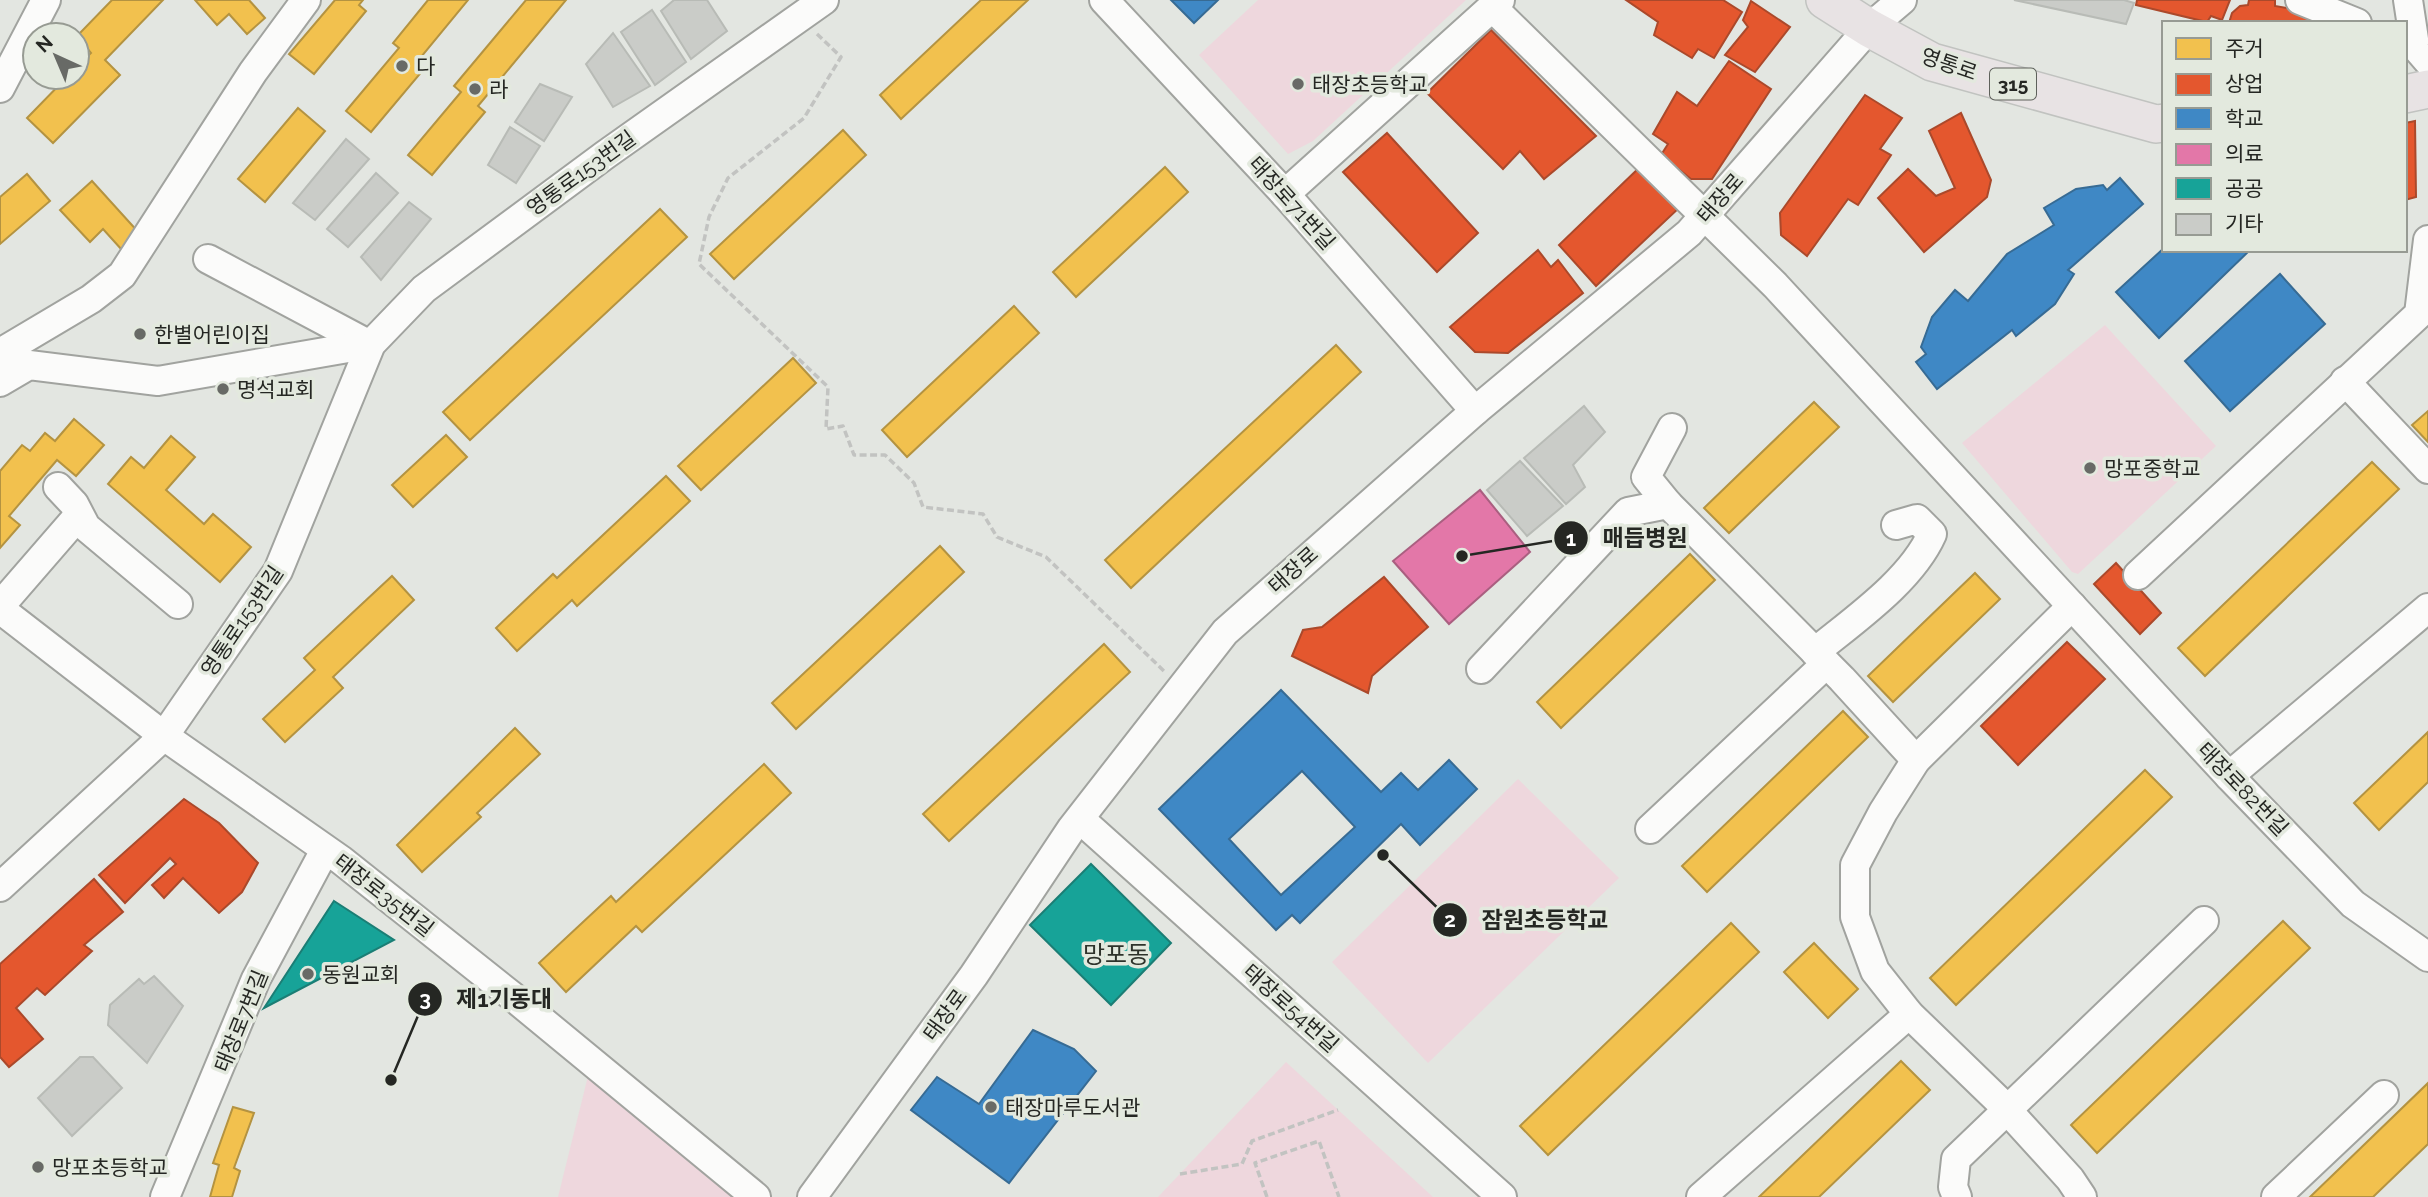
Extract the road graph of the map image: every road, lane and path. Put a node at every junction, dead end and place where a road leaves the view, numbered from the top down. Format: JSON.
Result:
{"nodes":[{"id":1,"x":46,"y":0,"type":"edge"},
{"id":2,"x":306,"y":0,"type":"edge"},
{"id":3,"x":1104,"y":0,"type":"edge"},
{"id":4,"x":1825,"y":0,"type":"edge"},
{"id":5,"x":1902,"y":0,"type":"edge"},
{"id":6,"x":2300,"y":0,"type":"edge"},
{"id":7,"x":2409,"y":0,"type":"edge"},
{"id":8,"x":1496,"y":3,"type":"edge"},
{"id":9,"x":805,"y":11,"type":"edge"},
{"id":10,"x":1878,"y":14,"type":"edge"},
{"id":11,"x":2352,"y":21,"type":"edge"},
{"id":12,"x":2416,"y":50,"type":"edge"},
{"id":13,"x":0,"y":88,"type":"edge"},
{"id":14,"x":2428,"y":89,"type":"edge"},
{"id":15,"x":2407,"y":94,"type":"edge"},
{"id":16,"x":2162,"y":122,"type":"edge"},
{"id":17,"x":1285,"y":194,"type":"junction"},
{"id":18,"x":1704,"y":215,"type":"junction"},
{"id":19,"x":2428,"y":240,"type":"edge"},
{"id":20,"x":208,"y":259,"type":"dead end"},
{"id":21,"x":2423,"y":312,"type":"edge"},
{"id":22,"x":370,"y":344,"type":"junction"},
{"id":23,"x":0,"y":353,"type":"edge"},
{"id":24,"x":2346,"y":381,"type":"junction"},
{"id":25,"x":0,"y":382,"type":"edge"},
{"id":26,"x":1475,"y":411,"type":"junction"},
{"id":27,"x":1672,"y":428,"type":"dead end"},
{"id":28,"x":2428,"y":469,"type":"edge"},
{"id":29,"x":58,"y":487,"type":"dead end"},
{"id":30,"x":1668,"y":504,"type":"junction"},
{"id":31,"x":78,"y":516,"type":"junction"},
{"id":32,"x":1896,"y":525,"type":"dead end"},
{"id":33,"x":2138,"y":575,"type":"dead end"},
{"id":34,"x":178,"y":604,"type":"dead end"},
{"id":35,"x":2072,"y":606,"type":"junction"},
{"id":36,"x":0,"y":607,"type":"edge"},
{"id":37,"x":2428,"y":608,"type":"edge"},
{"id":38,"x":1821,"y":658,"type":"junction"},
{"id":39,"x":1481,"y":669,"type":"dead end"},
{"id":40,"x":1172,"y":679,"type":"dead end"},
{"id":41,"x":164,"y":736,"type":"junction"},
{"id":42,"x":1916,"y":760,"type":"junction"},
{"id":43,"x":2229,"y":776,"type":"junction"},
{"id":44,"x":1080,"y":819,"type":"junction"},
{"id":45,"x":1650,"y":829,"type":"dead end"},
{"id":46,"x":325,"y":850,"type":"junction"},
{"id":47,"x":0,"y":887,"type":"edge"},
{"id":48,"x":2204,"y":921,"type":"dead end"},
{"id":49,"x":2428,"y":957,"type":"edge"},
{"id":50,"x":1909,"y":1014,"type":"junction"},
{"id":51,"x":2384,"y":1095,"type":"dead end"},
{"id":52,"x":1338,"y":1110,"type":"dead end"},
{"id":53,"x":2007,"y":1110,"type":"junction"},
{"id":54,"x":1180,"y":1174,"type":"dead end"},
{"id":55,"x":165,"y":1197,"type":"edge"},
{"id":56,"x":756,"y":1197,"type":"edge"},
{"id":57,"x":812,"y":1197,"type":"edge"},
{"id":58,"x":1267,"y":1197,"type":"edge"},
{"id":59,"x":1339,"y":1197,"type":"edge"},
{"id":60,"x":1502,"y":1197,"type":"edge"},
{"id":61,"x":1701,"y":1197,"type":"edge"},
{"id":62,"x":1957,"y":1197,"type":"edge"},
{"id":63,"x":2082,"y":1197,"type":"edge"},
{"id":64,"x":2276,"y":1197,"type":"edge"}],
"edges":[{"from":1,"to":13,"type":"street"},
{"from":2,"to":23,"type":"street"},
{"from":3,"to":17,"type":"street","name":"태장로71번길"},
{"from":4,"to":10,"type":"main road","name":"영통로","number":"315"},
{"from":5,"to":10,"type":"street","name":"태장로"},
{"from":6,"to":11,"type":"street"},
{"from":7,"to":12,"type":"street"},
{"from":8,"to":17,"type":"street"},
{"from":8,"to":18,"type":"street","name":"태장로82번길"},
{"from":9,"to":22,"type":"street","name":"영통로153번길"},
{"from":9,"to":40,"type":"path"},
{"from":10,"to":16,"type":"main road","name":"영통로","number":"315"},
{"from":10,"to":18,"type":"street","name":"태장로"},
{"from":14,"to":15,"type":"main road"},
{"from":17,"to":26,"type":"street","name":"태장로71번길"},
{"from":18,"to":26,"type":"street","name":"태장로"},
{"from":18,"to":35,"type":"street","name":"태장로82번길"},
{"from":19,"to":21,"type":"street"},
{"from":20,"to":22,"type":"street"},
{"from":21,"to":24,"type":"street"},
{"from":22,"to":25,"type":"street"},
{"from":22,"to":41,"type":"street","name":"영통로153번길"},
{"from":24,"to":28,"type":"street"},
{"from":24,"to":33,"type":"street"},
{"from":26,"to":44,"type":"street","name":"태장로"},
{"from":27,"to":30,"type":"street"},
{"from":29,"to":31,"type":"street"},
{"from":30,"to":38,"type":"street"},
{"from":30,"to":39,"type":"street"},
{"from":31,"to":34,"type":"street"},
{"from":31,"to":36,"type":"street"},
{"from":32,"to":38,"type":"street"},
{"from":35,"to":42,"type":"street"},
{"from":35,"to":43,"type":"street","name":"태장로82번길"},
{"from":36,"to":41,"type":"street","name":"태장로35번길"},
{"from":37,"to":43,"type":"street"},
{"from":38,"to":42,"type":"street"},
{"from":38,"to":45,"type":"street"},
{"from":41,"to":46,"type":"street","name":"태장로35번길"},
{"from":41,"to":47,"type":"street","name":"영통로153번길"},
{"from":42,"to":50,"type":"street"},
{"from":43,"to":49,"type":"street","name":"태장로82번길"},
{"from":44,"to":57,"type":"street","name":"태장로"},
{"from":44,"to":60,"type":"street","name":"태장로54번길"},
{"from":46,"to":55,"type":"street","name":"태장로7번길"},
{"from":46,"to":56,"type":"street","name":"태장로35번길"},
{"from":48,"to":53,"type":"street"},
{"from":50,"to":53,"type":"street"},
{"from":50,"to":61,"type":"street"},
{"from":51,"to":64,"type":"street"},
{"from":52,"to":54,"type":"path"},
{"from":53,"to":62,"type":"street"},
{"from":53,"to":63,"type":"street"},
{"from":58,"to":59,"type":"path"}]}
